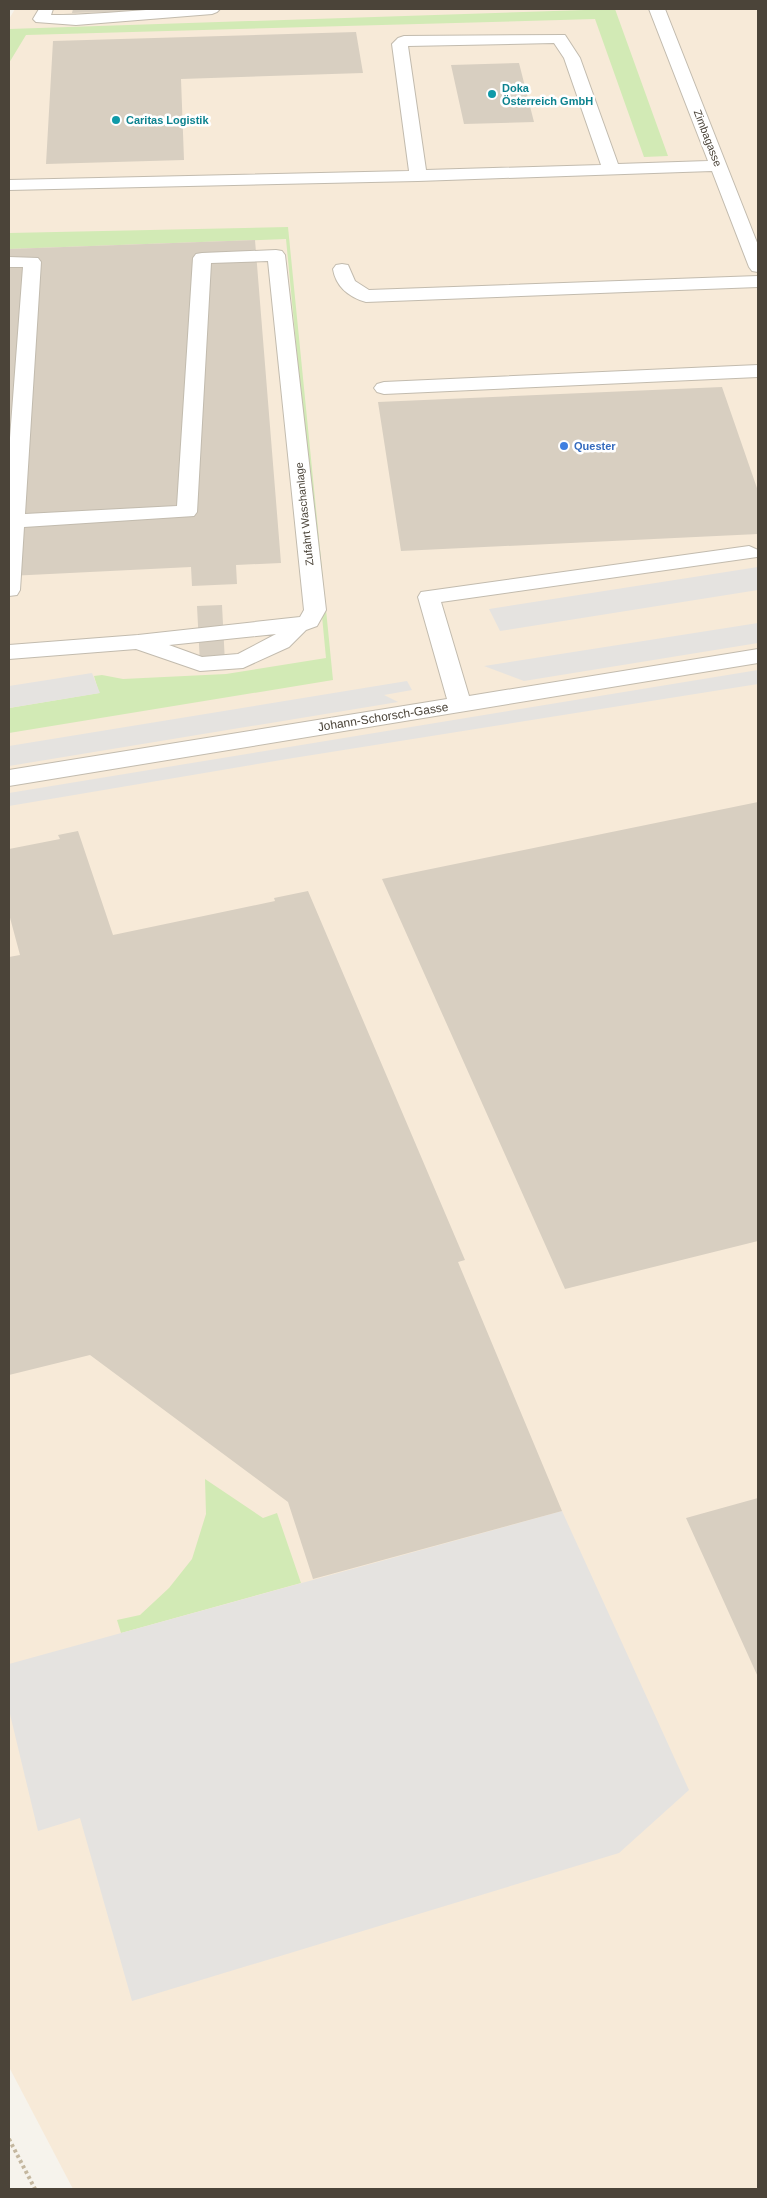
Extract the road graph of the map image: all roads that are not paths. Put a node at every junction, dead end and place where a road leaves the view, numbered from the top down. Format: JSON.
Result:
{"nodes":[{"id":1,"x":46,"y":9,"type":"edge"},
{"id":2,"x":212,"y":9,"type":"edge"},
{"id":3,"x":657,"y":9,"type":"edge"},
{"id":4,"x":718,"y":166,"type":"junction"},
{"id":5,"x":611,"y":170,"type":"junction"},
{"id":6,"x":418,"y":176,"type":"junction"},
{"id":7,"x":9,"y":185,"type":"edge"},
{"id":8,"x":757,"y":259,"type":"edge"},
{"id":9,"x":9,"y":262,"type":"edge"},
{"id":10,"x":342,"y":268,"type":"dead end"},
{"id":11,"x":758,"y":282,"type":"edge"},
{"id":12,"x":758,"y":371,"type":"edge"},
{"id":13,"x":384,"y":388,"type":"dead end"},
{"id":14,"x":14,"y":521,"type":"junction"},
{"id":15,"x":749,"y":552,"type":"dead end"},
{"id":16,"x":9,"y":590,"type":"edge"},
{"id":17,"x":298,"y":625,"type":"junction"},
{"id":18,"x":138,"y":642,"type":"junction"},
{"id":19,"x":9,"y":652,"type":"edge"},
{"id":20,"x":758,"y":656,"type":"edge"},
{"id":21,"x":460,"y":704,"type":"junction"},
{"id":22,"x":9,"y":778,"type":"edge"}],
"edges":[{"from":1,"to":2,"type":"street"},
{"from":3,"to":4,"type":"street","name":"Zimbagasse"},
{"from":4,"to":5,"type":"street"},
{"from":4,"to":8,"type":"street","name":"Zimbagasse"},
{"from":5,"to":6,"type":"street"},
{"from":5,"to":6,"type":"street"},
{"from":6,"to":7,"type":"street"},
{"from":9,"to":14,"type":"street"},
{"from":10,"to":11,"type":"street"},
{"from":12,"to":13,"type":"street"},
{"from":14,"to":16,"type":"street"},
{"from":14,"to":17,"type":"street","name":"Zufahrt Waschanlage"},
{"from":15,"to":21,"type":"street"},
{"from":17,"to":18,"type":"street"},
{"from":17,"to":18,"type":"street"},
{"from":18,"to":19,"type":"street"},
{"from":20,"to":21,"type":"street","name":"Johann-Schorsch-Gasse"},
{"from":21,"to":22,"type":"street","name":"Johann-Schorsch-Gasse"}]}
